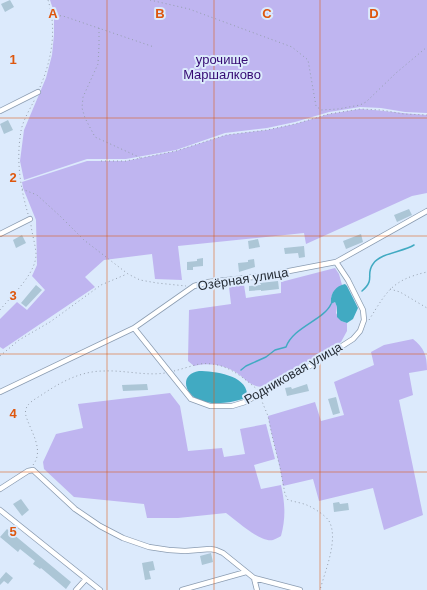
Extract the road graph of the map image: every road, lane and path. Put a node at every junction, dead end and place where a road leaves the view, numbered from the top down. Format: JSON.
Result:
{"nodes":[{"id":1,"x":48,"y":0,"type":"edge"},
{"id":2,"x":150,"y":0,"type":"edge"},
{"id":3,"x":51,"y":14,"type":"junction"},
{"id":4,"x":99,"y":28,"type":"junction"},
{"id":5,"x":154,"y":47,"type":"dead end"},
{"id":6,"x":427,"y":47,"type":"edge"},
{"id":7,"x":38,"y":92,"type":"junction"},
{"id":8,"x":0,"y":111,"type":"edge"},
{"id":9,"x":427,"y":115,"type":"edge"},
{"id":10,"x":141,"y":158,"type":"junction"},
{"id":11,"x":101,"y":161,"type":"dead end"},
{"id":12,"x":21,"y":189,"type":"junction"},
{"id":13,"x":427,"y":210,"type":"edge"},
{"id":14,"x":30,"y":219,"type":"junction"},
{"id":15,"x":0,"y":234,"type":"edge"},
{"id":16,"x":336,"y":262,"type":"junction"},
{"id":17,"x":427,"y":272,"type":"edge"},
{"id":18,"x":128,"y":274,"type":"junction"},
{"id":19,"x":194,"y":286,"type":"junction"},
{"id":20,"x":390,"y":289,"type":"junction"},
{"id":21,"x":427,"y":308,"type":"edge"},
{"id":22,"x":0,"y":310,"type":"edge"},
{"id":23,"x":368,"y":322,"type":"dead end"},
{"id":24,"x":134,"y":328,"type":"junction"},
{"id":25,"x":0,"y":356,"type":"edge"},
{"id":26,"x":170,"y":373,"type":"junction"},
{"id":27,"x":0,"y":392,"type":"edge"},
{"id":28,"x":260,"y":394,"type":"junction"},
{"id":29,"x":28,"y":471,"type":"junction"},
{"id":30,"x":0,"y":489,"type":"edge"},
{"id":31,"x":0,"y":510,"type":"edge"},
{"id":32,"x":246,"y":572,"type":"junction"},
{"id":33,"x":254,"y":578,"type":"junction"},
{"id":34,"x":86,"y":579,"type":"junction"},
{"id":35,"x":76,"y":590,"type":"edge"},
{"id":36,"x":100,"y":590,"type":"edge"},
{"id":37,"x":182,"y":590,"type":"edge"},
{"id":38,"x":257,"y":590,"type":"edge"},
{"id":39,"x":300,"y":590,"type":"edge"},
{"id":40,"x":320,"y":590,"type":"edge"}],
"edges":[{"from":1,"to":3,"type":"path"},
{"from":2,"to":6,"type":"path"},
{"from":3,"to":4,"type":"path"},
{"from":3,"to":7,"type":"path"},
{"from":4,"to":5,"type":"path"},
{"from":4,"to":10,"type":"path"},
{"from":7,"to":8,"type":"street"},
{"from":7,"to":12,"type":"path"},
{"from":9,"to":10,"type":"path"},
{"from":10,"to":11,"type":"path"},
{"from":12,"to":14,"type":"path"},
{"from":12,"to":18,"type":"path"},
{"from":13,"to":16,"type":"street","name":"Озёрная улица"},
{"from":14,"to":15,"type":"street"},
{"from":14,"to":22,"type":"path"},
{"from":16,"to":19,"type":"street","name":"Озёрная улица"},
{"from":16,"to":28,"type":"street","name":"Родниковая улица"},
{"from":17,"to":20,"type":"path"},
{"from":18,"to":19,"type":"path"},
{"from":18,"to":25,"type":"path"},
{"from":19,"to":24,"type":"street","name":"Озёрная улица"},
{"from":20,"to":21,"type":"path"},
{"from":20,"to":23,"type":"path"},
{"from":24,"to":26,"type":"street","name":"Родниковая улица"},
{"from":24,"to":27,"type":"street","name":"Озёрная улица"},
{"from":26,"to":28,"type":"path"},
{"from":26,"to":28,"type":"street","name":"Родниковая улица"},
{"from":26,"to":29,"type":"path"},
{"from":28,"to":40,"type":"path"},
{"from":29,"to":30,"type":"street"},
{"from":29,"to":32,"type":"street"},
{"from":31,"to":34,"type":"street"},
{"from":32,"to":33,"type":"street"},
{"from":32,"to":37,"type":"street"},
{"from":33,"to":38,"type":"street"},
{"from":33,"to":39,"type":"street"},
{"from":34,"to":35,"type":"street"},
{"from":34,"to":36,"type":"street"}]}
